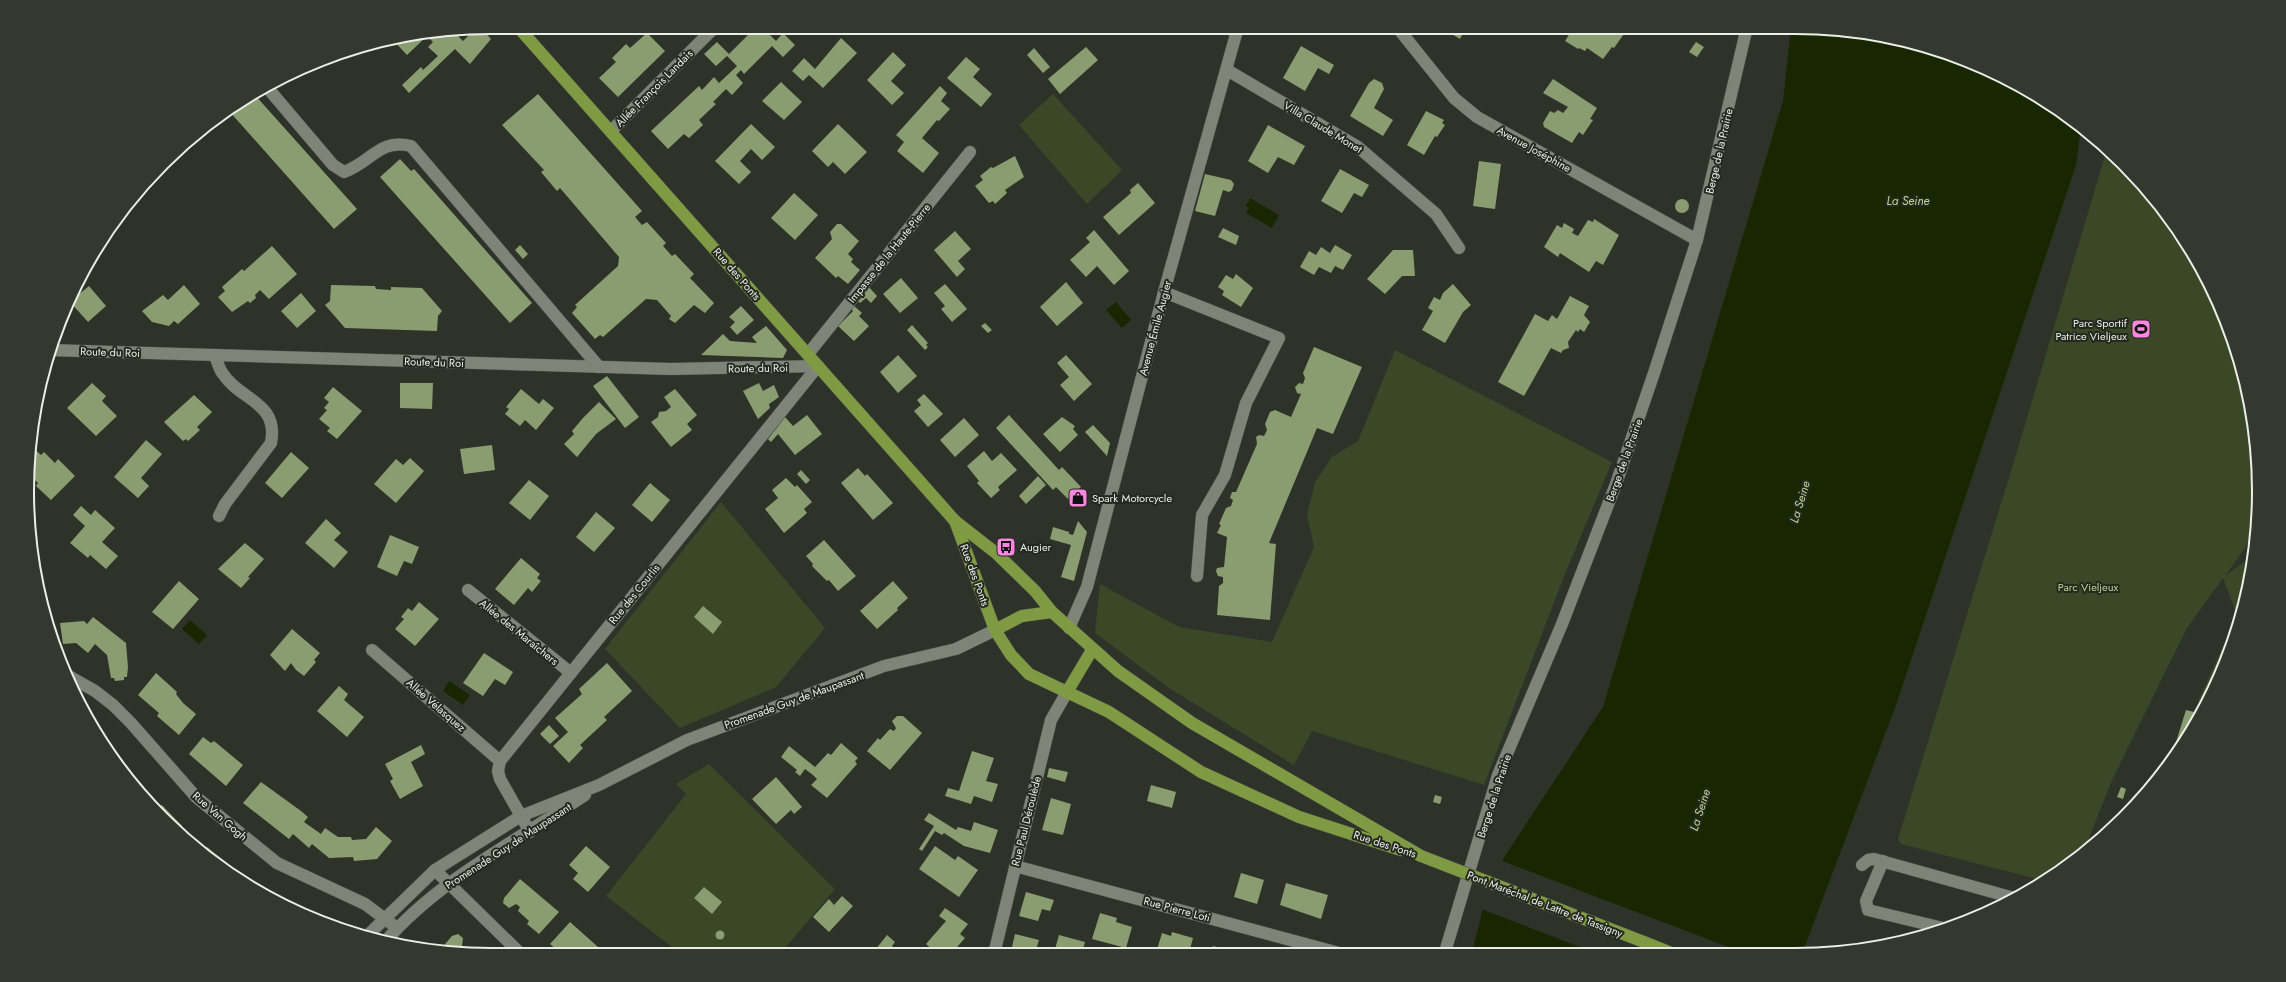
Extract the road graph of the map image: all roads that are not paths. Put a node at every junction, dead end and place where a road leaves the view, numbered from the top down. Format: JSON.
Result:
{"nodes":[{"id":1,"x":524,"y":34,"type":"edge"},
{"id":2,"x":708,"y":34,"type":"edge"},
{"id":3,"x":1236,"y":34,"type":"edge"},
{"id":4,"x":1403,"y":34,"type":"edge"},
{"id":5,"x":1745,"y":34,"type":"edge"},
{"id":6,"x":1227,"y":70,"type":"junction"},
{"id":7,"x":270,"y":91,"type":"edge"},
{"id":8,"x":611,"y":131,"type":"junction"},
{"id":9,"x":970,"y":152,"type":"dead end"},
{"id":10,"x":1697,"y":240,"type":"junction"},
{"id":11,"x":1459,"y":248,"type":"dead end"},
{"id":12,"x":1164,"y":292,"type":"junction"},
{"id":13,"x":56,"y":350,"type":"edge"},
{"id":14,"x":214,"y":354,"type":"junction"},
{"id":15,"x":808,"y":354,"type":"junction"},
{"id":16,"x":818,"y":366,"type":"junction"},
{"id":17,"x":598,"y":367,"type":"junction"},
{"id":18,"x":219,"y":516,"type":"dead end"},
{"id":19,"x":955,"y":521,"type":"junction"},
{"id":20,"x":1197,"y":576,"type":"dead end"},
{"id":21,"x":468,"y":590,"type":"dead end"},
{"id":22,"x":1052,"y":612,"type":"junction"},
{"id":23,"x":1069,"y":628,"type":"junction"},
{"id":24,"x":995,"y":630,"type":"junction"},
{"id":25,"x":372,"y":650,"type":"dead end"},
{"id":26,"x":1092,"y":650,"type":"junction"},
{"id":27,"x":571,"y":673,"type":"junction"},
{"id":28,"x":75,"y":680,"type":"edge"},
{"id":29,"x":1067,"y":692,"type":"junction"},
{"id":30,"x":500,"y":761,"type":"junction"},
{"id":31,"x":599,"y":785,"type":"junction"},
{"id":32,"x":521,"y":816,"type":"junction"},
{"id":33,"x":530,"y":832,"type":"junction"},
{"id":34,"x":1421,"y":856,"type":"junction"},
{"id":35,"x":1883,"y":861,"type":"junction"},
{"id":36,"x":1016,"y":866,"type":"junction"},
{"id":37,"x":1862,"y":866,"type":"dead end"},
{"id":38,"x":435,"y":870,"type":"junction"},
{"id":39,"x":448,"y":884,"type":"junction"},
{"id":40,"x":2007,"y":896,"type":"edge"},
{"id":41,"x":384,"y":917,"type":"junction"},
{"id":42,"x":1935,"y":926,"type":"edge"},
{"id":43,"x":397,"y":928,"type":"junction"},
{"id":44,"x":371,"y":931,"type":"edge"},
{"id":45,"x":390,"y":936,"type":"edge"},
{"id":46,"x":512,"y":948,"type":"edge"},
{"id":47,"x":996,"y":948,"type":"edge"},
{"id":48,"x":1323,"y":948,"type":"edge"},
{"id":49,"x":1446,"y":948,"type":"edge"},
{"id":50,"x":1659,"y":948,"type":"edge"}],
"edges":[{"from":1,"to":8,"type":"main road","name":"Rue des Ponts"},
{"from":2,"to":8,"type":"street","name":"Allée François Landais"},
{"from":3,"to":6,"type":"street","name":"Avenue Émile Augier"},
{"from":4,"to":10,"type":"street","name":"Avenue Joséphine"},
{"from":5,"to":10,"type":"street","name":"Berge de la Prairie"},
{"from":6,"to":11,"type":"street","name":"Villa Claude Monet"},
{"from":6,"to":12,"type":"street","name":"Avenue Émile Augier"},
{"from":7,"to":17,"type":"street"},
{"from":8,"to":15,"type":"main road","name":"Rue des Ponts"},
{"from":9,"to":15,"type":"street","name":"Impasse de la Haute-Pierre"},
{"from":10,"to":49,"type":"street","name":"Berge de la Prairie"},
{"from":12,"to":20,"type":"street"},
{"from":12,"to":23,"type":"street","name":"Avenue Émile Augier"},
{"from":13,"to":14,"type":"street","name":"Route du Roi"},
{"from":14,"to":17,"type":"street","name":"Route du Roi"},
{"from":14,"to":18,"type":"street"},
{"from":15,"to":16,"type":"main road","name":"Rue des Ponts"},
{"from":16,"to":17,"type":"street","name":"Route du Roi"},
{"from":16,"to":19,"type":"main road","name":"Rue des Ponts"},
{"from":16,"to":27,"type":"street","name":"Rue des Courlis"},
{"from":19,"to":22,"type":"main road","name":"Rue des Ponts"},
{"from":19,"to":24,"type":"main road","name":"Rue des Ponts"},
{"from":21,"to":27,"type":"street","name":"Allée des Maraîchers"},
{"from":22,"to":23,"type":"main road","name":"Rue des Ponts"},
{"from":22,"to":24,"type":"main road"},
{"from":23,"to":26,"type":"main road","name":"Rue des Ponts"},
{"from":24,"to":29,"type":"main road","name":"Rue des Ponts"},
{"from":24,"to":31,"type":"street","name":"Promenade Guy de Maupassant"},
{"from":25,"to":30,"type":"street","name":"Allée Vélasquez"},
{"from":26,"to":29,"type":"main road"},
{"from":26,"to":34,"type":"main road","name":"Rue des Ponts"},
{"from":27,"to":30,"type":"street","name":"Rue des Courlis"},
{"from":28,"to":41,"type":"street","name":"Rue Van Gogh"},
{"from":29,"to":34,"type":"main road","name":"Rue des Ponts"},
{"from":29,"to":36,"type":"street","name":"Rue Paul Déroulède"},
{"from":30,"to":32,"type":"street"},
{"from":31,"to":32,"type":"street","name":"Promenade Guy de Maupassant"},
{"from":31,"to":33,"type":"street","name":"Promenade Guy de Maupassant"},
{"from":32,"to":33,"type":"street"},
{"from":32,"to":38,"type":"street","name":"Promenade Guy de Maupassant"},
{"from":33,"to":39,"type":"street","name":"Promenade Guy de Maupassant"},
{"from":34,"to":50,"type":"main road","name":"Pont Maréchal de Lattre de Tassigny","bridge":true},
{"from":35,"to":37,"type":"street"},
{"from":35,"to":40,"type":"street"},
{"from":35,"to":42,"type":"street"},
{"from":36,"to":47,"type":"street","name":"Rue Paul Déroulède"},
{"from":36,"to":48,"type":"street","name":"Rue Pierre Loti"},
{"from":38,"to":39,"type":"street"},
{"from":38,"to":41,"type":"street","name":"Promenade Guy de Maupassant"},
{"from":39,"to":43,"type":"street","name":"Promenade Guy de Maupassant"},
{"from":39,"to":46,"type":"street"},
{"from":41,"to":43,"type":"street","name":"Rue Van Gogh"},
{"from":41,"to":44,"type":"street","name":"Promenade Guy de Maupassant"},
{"from":43,"to":45,"type":"street","name":"Promenade Guy de Maupassant"}]}
